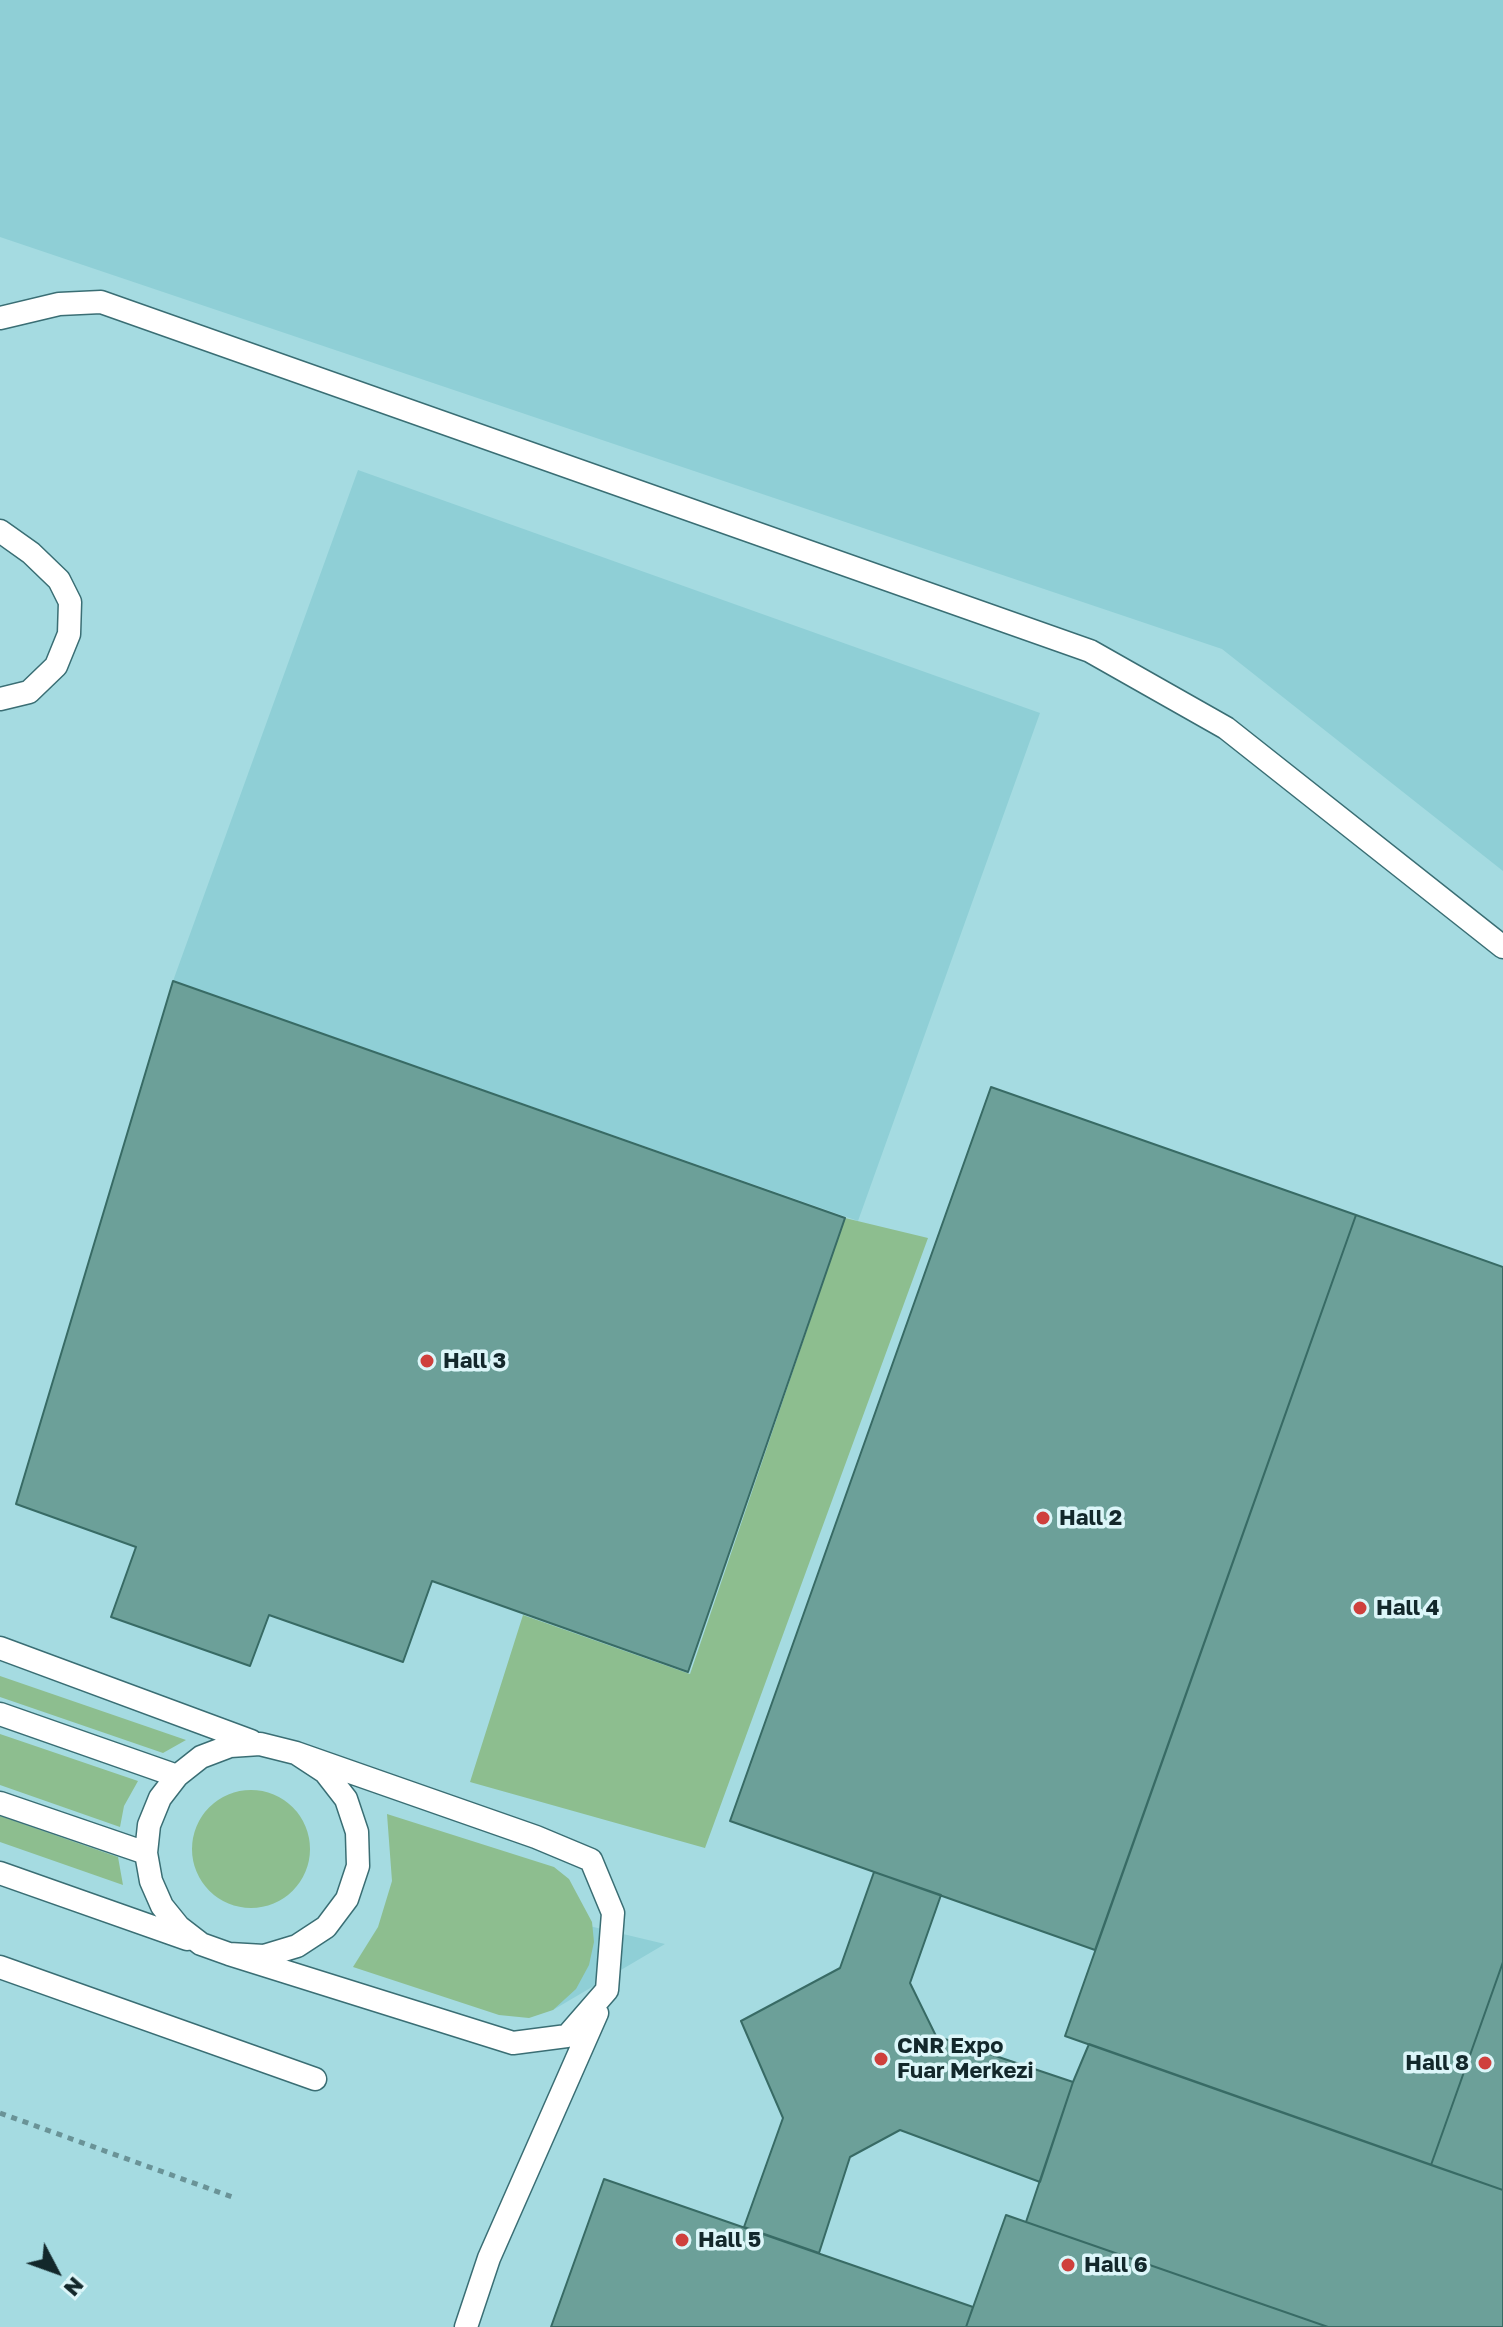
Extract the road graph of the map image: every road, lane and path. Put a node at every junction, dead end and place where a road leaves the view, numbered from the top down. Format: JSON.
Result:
{"nodes":[{"id":1,"x":0,"y":318,"type":"edge"},
{"id":2,"x":0,"y":531,"type":"edge"},
{"id":3,"x":0,"y":699,"type":"edge"},
{"id":4,"x":1503,"y":947,"type":"edge"},
{"id":5,"x":0,"y":1648,"type":"edge"},
{"id":6,"x":0,"y":1714,"type":"edge"},
{"id":7,"x":260,"y":1744,"type":"junction"},
{"id":8,"x":296,"y":1753,"type":"junction"},
{"id":9,"x":177,"y":1776,"type":"junction"},
{"id":10,"x":0,"y":1803,"type":"edge"},
{"id":11,"x":146,"y":1853,"type":"junction"},
{"id":12,"x":0,"y":1873,"type":"edge"},
{"id":13,"x":201,"y":1944,"type":"junction"},
{"id":14,"x":229,"y":1954,"type":"junction"},
{"id":15,"x":0,"y":1967,"type":"edge"},
{"id":16,"x":607,"y":1990,"type":"junction"},
{"id":17,"x":315,"y":2079,"type":"dead end"},
{"id":18,"x":0,"y":2113,"type":"edge"},
{"id":19,"x":235,"y":2198,"type":"dead end"},
{"id":20,"x":466,"y":2327,"type":"edge"}],
"edges":[{"from":1,"to":4,"type":"lane"},
{"from":2,"to":3,"type":"lane"},
{"from":5,"to":7,"type":"lane"},
{"from":6,"to":9,"type":"lane"},
{"from":7,"to":8,"type":"lane"},
{"from":7,"to":9,"type":"lane"},
{"from":8,"to":14,"type":"lane"},
{"from":8,"to":16,"type":"lane"},
{"from":9,"to":11,"type":"lane"},
{"from":10,"to":11,"type":"lane"},
{"from":11,"to":13,"type":"lane"},
{"from":12,"to":13,"type":"lane"},
{"from":13,"to":14,"type":"lane"},
{"from":14,"to":16,"type":"lane"},
{"from":15,"to":17,"type":"lane"},
{"from":16,"to":20,"type":"lane"},
{"from":18,"to":19,"type":"path"}]}
